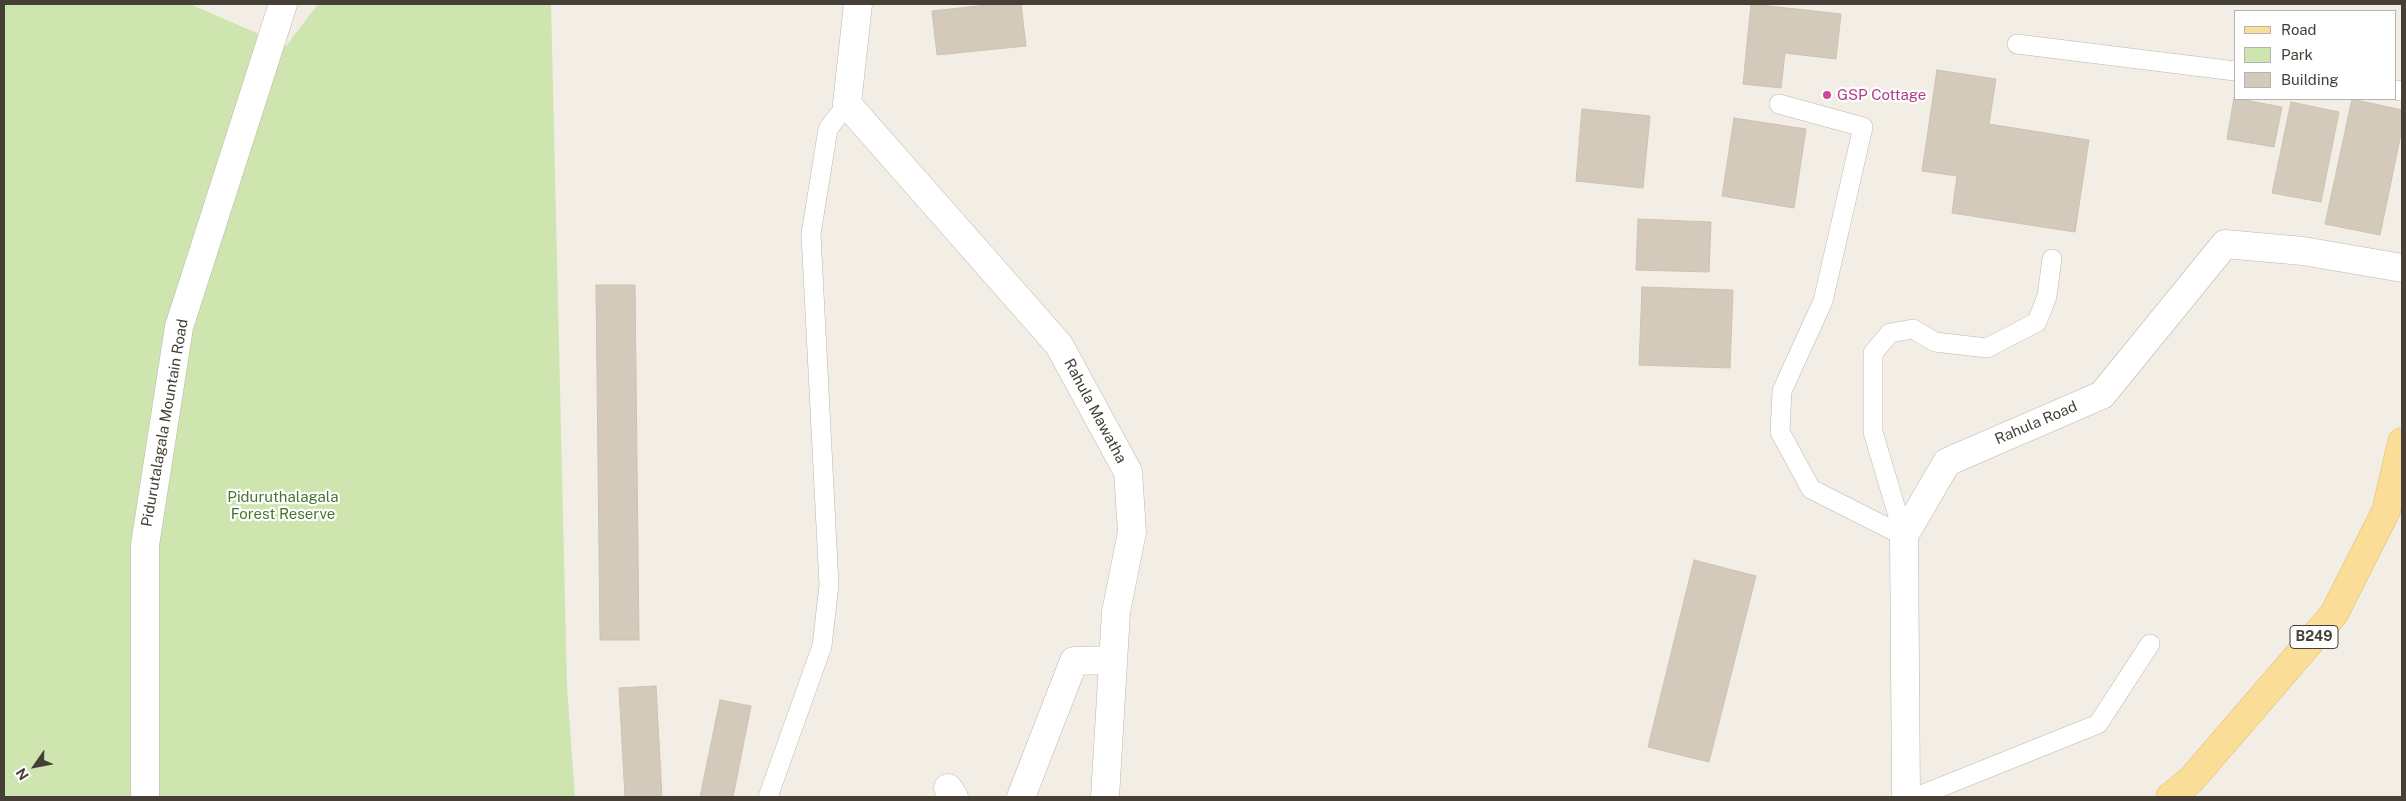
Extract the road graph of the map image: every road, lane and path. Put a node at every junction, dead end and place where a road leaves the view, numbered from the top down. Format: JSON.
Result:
{"nodes":[{"id":1,"x":283,"y":4,"type":"edge"},
{"id":2,"x":858,"y":4,"type":"edge"},
{"id":3,"x":2017,"y":44,"type":"dead end"},
{"id":4,"x":2234,"y":71,"type":"edge"},
{"id":5,"x":847,"y":104,"type":"junction"},
{"id":6,"x":1779,"y":104,"type":"dead end"},
{"id":7,"x":2052,"y":259,"type":"dead end"},
{"id":8,"x":2402,"y":268,"type":"edge"},
{"id":9,"x":2402,"y":442,"type":"edge"},
{"id":10,"x":1904,"y":536,"type":"junction"},
{"id":11,"x":2150,"y":644,"type":"dead end"},
{"id":12,"x":1113,"y":660,"type":"junction"},
{"id":13,"x":145,"y":797,"type":"edge"},
{"id":14,"x":768,"y":797,"type":"edge"},
{"id":15,"x":1022,"y":797,"type":"edge"},
{"id":16,"x":1105,"y":797,"type":"edge"},
{"id":17,"x":1906,"y":797,"type":"edge"},
{"id":18,"x":1916,"y":797,"type":"edge"},
{"id":19,"x":2170,"y":797,"type":"edge"}],
"edges":[{"from":1,"to":13,"type":"street","name":"Pidurutalagala Mountain Road"},
{"from":2,"to":5,"type":"street"},
{"from":3,"to":4,"type":"lane"},
{"from":5,"to":12,"type":"street","name":"Rahula Mawatha"},
{"from":5,"to":14,"type":"lane"},
{"from":6,"to":10,"type":"lane"},
{"from":7,"to":10,"type":"lane"},
{"from":8,"to":10,"type":"street","name":"Rahula Road"},
{"from":9,"to":19,"type":"main road","number":"B249"},
{"from":10,"to":17,"type":"street"},
{"from":11,"to":18,"type":"lane"},
{"from":12,"to":15,"type":"street"},
{"from":12,"to":16,"type":"street","name":"Rahula Mawatha"}]}
